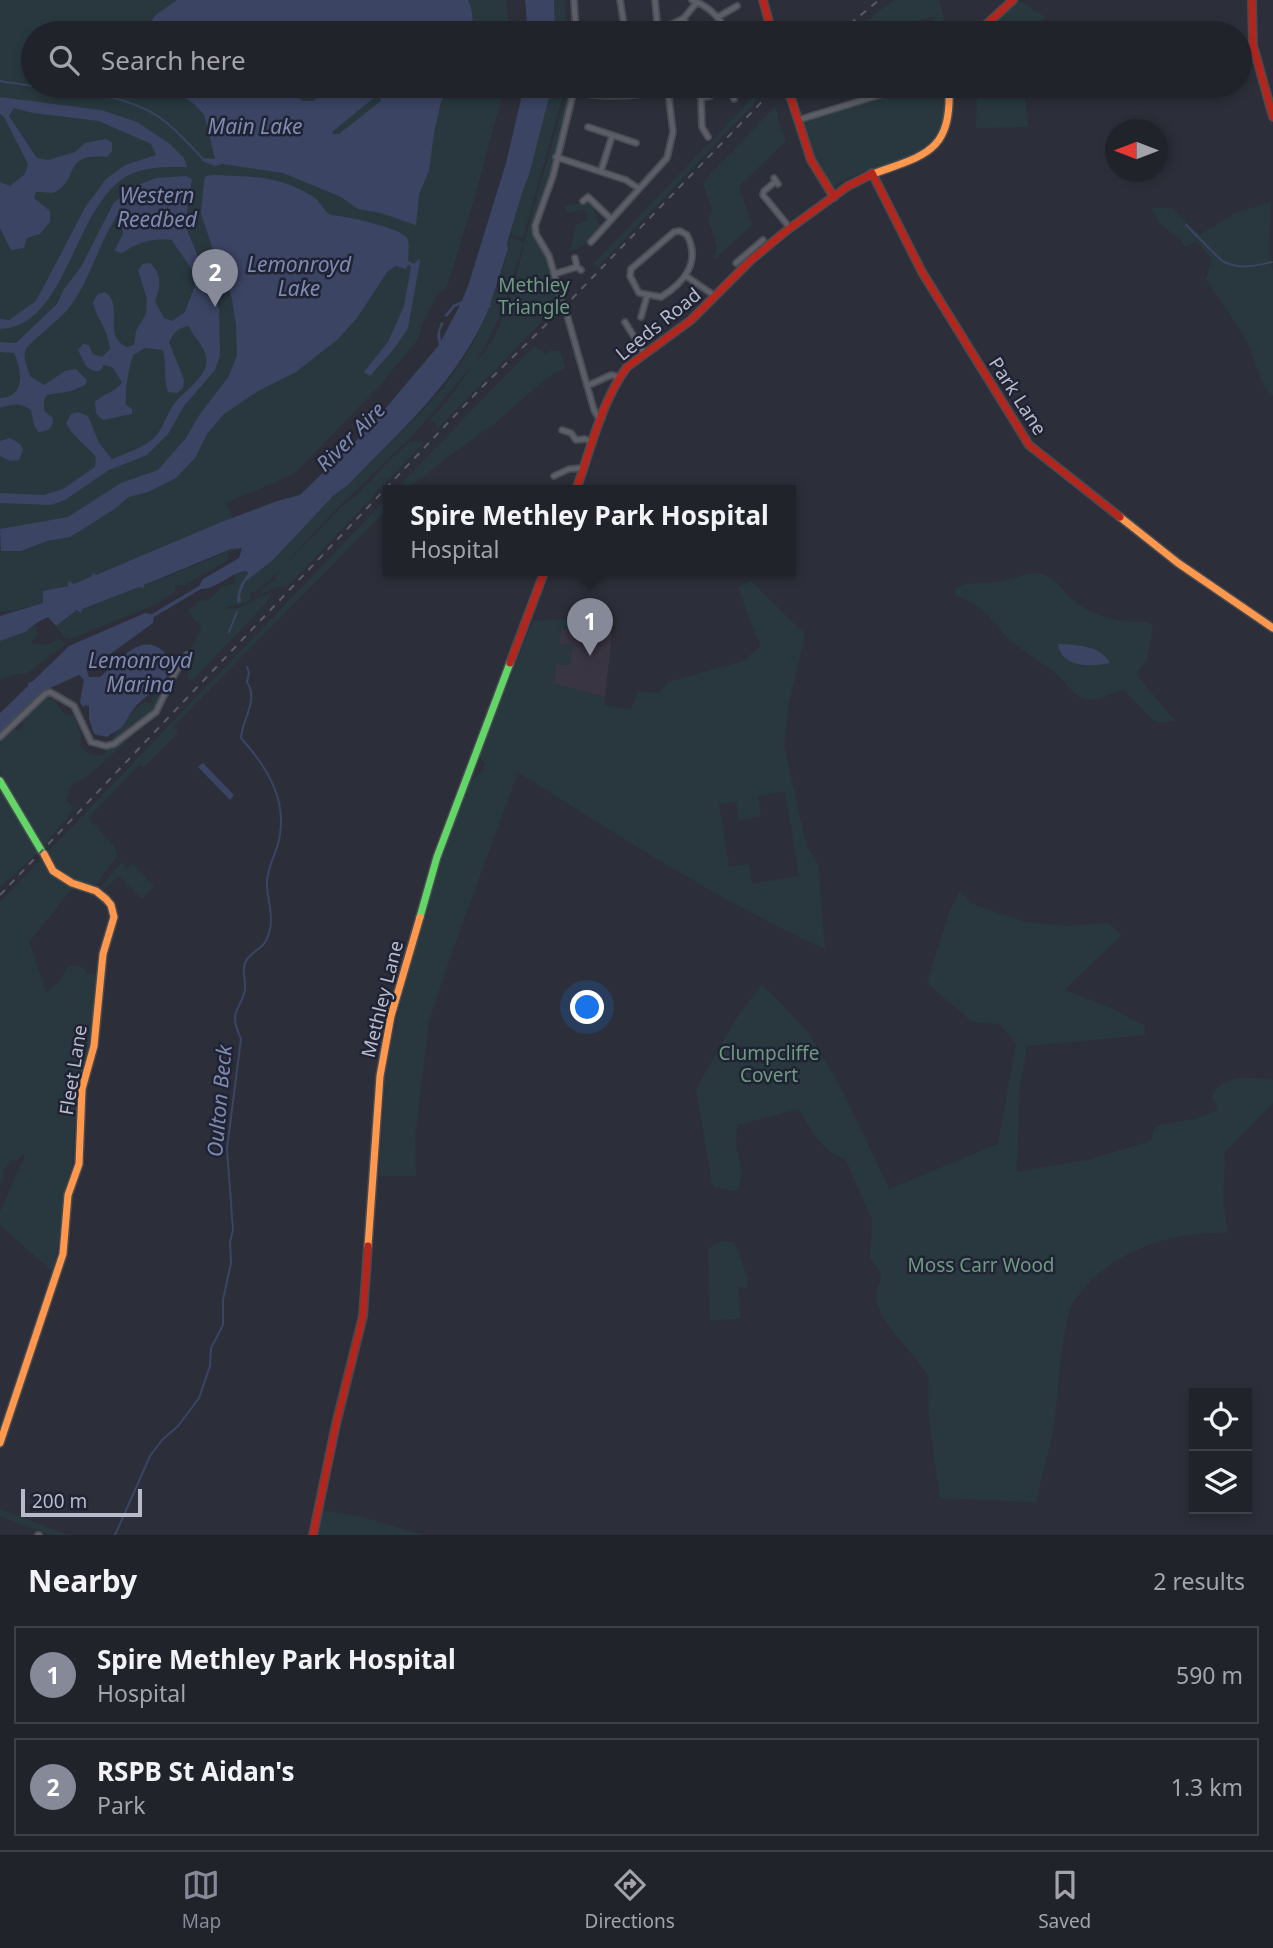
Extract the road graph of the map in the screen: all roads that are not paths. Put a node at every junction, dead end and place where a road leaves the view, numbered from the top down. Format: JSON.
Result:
{"nodes":[{"id":1,"x":574,"y":0,"type":"edge"},
{"id":2,"x":620,"y":0,"type":"edge"},
{"id":3,"x":655,"y":0,"type":"edge"},
{"id":4,"x":763,"y":0,"type":"edge"},
{"id":5,"x":1013,"y":0,"type":"edge"},
{"id":6,"x":1252,"y":0,"type":"edge"},
{"id":7,"x":695,"y":1,"type":"edge"},
{"id":8,"x":737,"y":6,"type":"dead end"},
{"id":9,"x":718,"y":17,"type":"junction"},
{"id":10,"x":684,"y":18,"type":"junction"},
{"id":11,"x":575,"y":21,"type":"edge"},
{"id":12,"x":623,"y":21,"type":"edge"},
{"id":13,"x":657,"y":21,"type":"edge"},
{"id":14,"x":678,"y":21,"type":"edge"},
{"id":15,"x":685,"y":21,"type":"edge"},
{"id":16,"x":720,"y":21,"type":"edge"},
{"id":17,"x":769,"y":21,"type":"edge"},
{"id":18,"x":993,"y":21,"type":"edge"},
{"id":19,"x":1250,"y":21,"type":"edge"},
{"id":20,"x":1252,"y":49,"type":"edge"},
{"id":21,"x":572,"y":98,"type":"edge"},
{"id":22,"x":667,"y":98,"type":"edge"},
{"id":23,"x":701,"y":98,"type":"edge"},
{"id":24,"x":791,"y":98,"type":"edge"},
{"id":25,"x":869,"y":98,"type":"edge"},
{"id":26,"x":948,"y":98,"type":"edge"},
{"id":27,"x":866,"y":99,"type":"joint"},
{"id":28,"x":1273,"y":117,"type":"edge"},
{"id":29,"x":798,"y":120,"type":"junction"},
{"id":30,"x":588,"y":127,"type":"dead end"},
{"id":31,"x":612,"y":135,"type":"junction"},
{"id":32,"x":708,"y":137,"type":"dead end"},
{"id":33,"x":636,"y":143,"type":"dead end"},
{"id":34,"x":556,"y":157,"type":"junction"},
{"id":35,"x":601,"y":172,"type":"junction"},
{"id":36,"x":872,"y":173,"type":"junction"},
{"id":37,"x":776,"y":181,"type":"dead end"},
{"id":38,"x":638,"y":188,"type":"junction"},
{"id":39,"x":834,"y":197,"type":"junction"},
{"id":40,"x":583,"y":201,"type":"dead end"},
{"id":41,"x":611,"y":218,"type":"junction"},
{"id":42,"x":790,"y":228,"type":"junction"},
{"id":43,"x":763,"y":240,"type":"dead end"},
{"id":44,"x":591,"y":242,"type":"dead end"},
{"id":45,"x":753,"y":253,"type":"junction"},
{"id":46,"x":575,"y":258,"type":"dead end"},
{"id":47,"x":736,"y":263,"type":"dead end"},
{"id":48,"x":554,"y":274,"type":"junction"},
{"id":49,"x":686,"y":276,"type":"junction"},
{"id":50,"x":648,"y":296,"type":"junction"},
{"id":51,"x":715,"y":296,"type":"junction"},
{"id":52,"x":561,"y":298,"type":"dead end"},
{"id":53,"x":567,"y":315,"type":"dead end"},
{"id":54,"x":641,"y":317,"type":"dead end"},
{"id":55,"x":625,"y":322,"type":"dead end"},
{"id":56,"x":645,"y":354,"type":"junction"},
{"id":57,"x":619,"y":377,"type":"junction"},
{"id":58,"x":587,"y":386,"type":"junction"},
{"id":59,"x":602,"y":419,"type":"junction"},
{"id":60,"x":562,"y":430,"type":"dead end"},
{"id":61,"x":594,"y":442,"type":"junction"},
{"id":62,"x":584,"y":469,"type":"junction"},
{"id":63,"x":554,"y":476,"type":"dead end"},
{"id":64,"x":578,"y":485,"type":"edge"},
{"id":65,"x":543,"y":576,"type":"edge"},
{"id":66,"x":1273,"y":628,"type":"edge"},
{"id":67,"x":187,"y":655,"type":"dead end"},
{"id":68,"x":0,"y":737,"type":"edge"},
{"id":69,"x":0,"y":780,"type":"edge"},
{"id":70,"x":0,"y":1443,"type":"edge"},
{"id":71,"x":313,"y":1535,"type":"edge"}],
"edges":[{"from":1,"to":11,"type":"street"},
{"from":2,"to":12,"type":"street"},
{"from":3,"to":13,"type":"street"},
{"from":4,"to":17,"type":"main road"},
{"from":5,"to":18,"type":"main road"},
{"from":6,"to":19,"type":"main road"},
{"from":7,"to":9,"type":"street"},
{"from":7,"to":10,"type":"street"},
{"from":8,"to":9,"type":"street"},
{"from":9,"to":16,"type":"street"},
{"from":10,"to":14,"type":"street"},
{"from":10,"to":15,"type":"street"},
{"from":20,"to":28,"type":"main road"},
{"from":21,"to":34,"type":"street"},
{"from":22,"to":38,"type":"street"},
{"from":23,"to":32,"type":"street"},
{"from":24,"to":29,"type":"main road"},
{"from":25,"to":27,"type":"street"},
{"from":26,"to":36,"type":"main road","name":"Leeds Road"},
{"from":27,"to":29,"type":"street"},
{"from":29,"to":39,"type":"main road"},
{"from":30,"to":31,"type":"street"},
{"from":31,"to":33,"type":"street"},
{"from":31,"to":35,"type":"street"},
{"from":34,"to":35,"type":"street"},
{"from":34,"to":48,"type":"street"},
{"from":35,"to":38,"type":"street"},
{"from":36,"to":39,"type":"main road","name":"Leeds Road"},
{"from":36,"to":66,"type":"main road","name":"Park Lane"},
{"from":37,"to":42,"type":"street"},
{"from":38,"to":41,"type":"street"},
{"from":39,"to":42,"type":"main road","name":"Leeds Road"},
{"from":40,"to":41,"type":"street"},
{"from":41,"to":44,"type":"street"},
{"from":42,"to":45,"type":"main road","name":"Leeds Road"},
{"from":43,"to":45,"type":"street","name":"Leeds Road"},
{"from":45,"to":47,"type":"street","name":"Leeds Road"},
{"from":45,"to":51,"type":"main road","name":"Leeds Road"},
{"from":46,"to":48,"type":"street"},
{"from":48,"to":52,"type":"street"},
{"from":49,"to":50,"type":"street"},
{"from":49,"to":50,"type":"street"},
{"from":49,"to":51,"type":"street"},
{"from":50,"to":54,"type":"street"},
{"from":51,"to":56,"type":"main road","name":"Leeds Road"},
{"from":53,"to":58,"type":"street"},
{"from":55,"to":56,"type":"street"},
{"from":56,"to":57,"type":"main road","name":"Leeds Road"},
{"from":57,"to":58,"type":"street"},
{"from":57,"to":59,"type":"main road","name":"Leeds Road"},
{"from":58,"to":59,"type":"street"},
{"from":59,"to":61,"type":"main road","name":"Leeds Road"},
{"from":60,"to":61,"type":"street"},
{"from":61,"to":62,"type":"main road","name":"Leeds Road"},
{"from":62,"to":63,"type":"street"},
{"from":62,"to":64,"type":"main road"},
{"from":65,"to":71,"type":"main road","name":"Methley Lane"},
{"from":67,"to":68,"type":"street"},
{"from":69,"to":70,"type":"main road","name":"Fleet Lane"}]}
